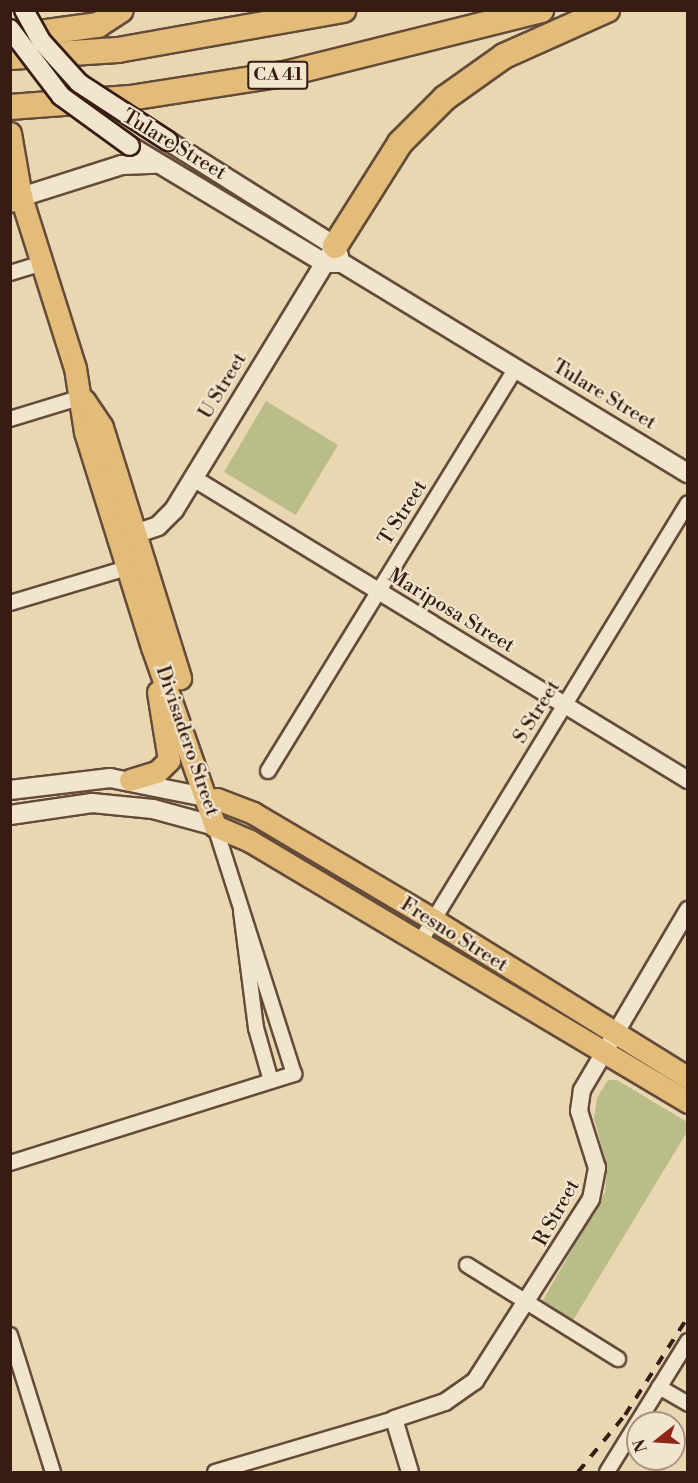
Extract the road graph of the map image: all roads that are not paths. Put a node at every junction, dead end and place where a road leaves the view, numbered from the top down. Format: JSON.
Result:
{"nodes":[{"id":1,"x":24,"y":10,"type":"edge"},
{"id":2,"x":121,"y":10,"type":"edge"},
{"id":3,"x":343,"y":10,"type":"edge"},
{"id":4,"x":541,"y":10,"type":"edge"},
{"id":5,"x":607,"y":10,"type":"edge"},
{"id":6,"x":10,"y":28,"type":"edge"},
{"id":7,"x":10,"y":37,"type":"edge"},
{"id":8,"x":10,"y":57,"type":"edge"},
{"id":9,"x":10,"y":107,"type":"edge"},
{"id":10,"x":10,"y":133,"type":"edge"},
{"id":11,"x":166,"y":167,"type":"junction"},
{"id":12,"x":14,"y":192,"type":"edge"},
{"id":13,"x":334,"y":258,"type":"junction"},
{"id":14,"x":42,"y":263,"type":"junction"},
{"id":15,"x":10,"y":273,"type":"edge"},
{"id":16,"x":516,"y":368,"type":"junction"},
{"id":17,"x":82,"y":397,"type":"junction"},
{"id":18,"x":10,"y":418,"type":"edge"},
{"id":19,"x":92,"y":453,"type":"junction"},
{"id":20,"x":687,"y":473,"type":"edge"},
{"id":21,"x":194,"y":478,"type":"junction"},
{"id":22,"x":687,"y":503,"type":"edge"},
{"id":23,"x":135,"y":534,"type":"junction"},
{"id":24,"x":127,"y":568,"type":"junction"},
{"id":25,"x":378,"y":591,"type":"junction"},
{"id":26,"x":10,"y":603,"type":"edge"},
{"id":27,"x":152,"y":647,"type":"junction"},
{"id":28,"x":174,"y":657,"type":"junction"},
{"id":29,"x":564,"y":705,"type":"junction"},
{"id":30,"x":268,"y":771,"type":"dead end"},
{"id":31,"x":130,"y":780,"type":"junction"},
{"id":32,"x":687,"y":780,"type":"edge"},
{"id":33,"x":10,"y":790,"type":"edge"},
{"id":34,"x":210,"y":797,"type":"junction"},
{"id":35,"x":10,"y":815,"type":"edge"},
{"id":36,"x":215,"y":826,"type":"junction"},
{"id":37,"x":687,"y":910,"type":"edge"},
{"id":38,"x":241,"y":911,"type":"junction"},
{"id":39,"x":432,"y":919,"type":"junction"},
{"id":40,"x":420,"y":942,"type":"junction"},
{"id":41,"x":609,"y":1043,"type":"junction"},
{"id":42,"x":687,"y":1078,"type":"edge"},
{"id":43,"x":271,"y":1081,"type":"junction"},
{"id":44,"x":687,"y":1102,"type":"edge"},
{"id":45,"x":10,"y":1163,"type":"edge"},
{"id":46,"x":467,"y":1265,"type":"dead end"},
{"id":47,"x":529,"y":1304,"type":"junction"},
{"id":48,"x":10,"y":1335,"type":"edge"},
{"id":49,"x":687,"y":1341,"type":"edge"},
{"id":50,"x":13,"y":1351,"type":"edge"},
{"id":51,"x":618,"y":1359,"type":"dead end"},
{"id":52,"x":659,"y":1386,"type":"junction"},
{"id":53,"x":687,"y":1404,"type":"edge"},
{"id":54,"x":394,"y":1419,"type":"junction"},
{"id":55,"x":53,"y":1473,"type":"edge"},
{"id":56,"x":215,"y":1473,"type":"edge"},
{"id":57,"x":410,"y":1473,"type":"edge"},
{"id":58,"x":607,"y":1473,"type":"edge"}],
"edges":[{"from":1,"to":13,"type":"main road","name":"Tulare Street","bridge":true},
{"from":2,"to":7,"type":"highway"},
{"from":3,"to":8,"type":"highway"},
{"from":4,"to":9,"type":"highway","number":"CA 41"},
{"from":5,"to":13,"type":"highway"},
{"from":6,"to":11,"type":"main road","name":"Tulare Street","bridge":true},
{"from":10,"to":12,"type":"main road","name":"Divisadero Street"},
{"from":11,"to":12,"type":"main road"},
{"from":11,"to":13,"type":"main road","name":"Tulare Street"},
{"from":12,"to":14,"type":"main road","name":"Divisadero Street"},
{"from":13,"to":16,"type":"main road","name":"Tulare Street"},
{"from":13,"to":21,"type":"main road","name":"U Street"},
{"from":14,"to":15,"type":"street"},
{"from":14,"to":17,"type":"main road","name":"Divisadero Street"},
{"from":16,"to":20,"type":"main road","name":"Tulare Street"},
{"from":16,"to":25,"type":"street","name":"T Street"},
{"from":17,"to":18,"type":"street"},
{"from":17,"to":19,"type":"main road","name":"Divisadero Street"},
{"from":17,"to":23,"type":"main road","name":"Divisadero Street"},
{"from":19,"to":23,"type":"main road"},
{"from":19,"to":24,"type":"main road","name":"Divisadero Street"},
{"from":21,"to":23,"type":"main road","name":"U Street"},
{"from":21,"to":25,"type":"street","name":"Mariposa Street"},
{"from":22,"to":29,"type":"street","name":"S Street"},
{"from":23,"to":28,"type":"main road","name":"Divisadero Street"},
{"from":24,"to":26,"type":"street"},
{"from":24,"to":27,"type":"main road","name":"Divisadero Street"},
{"from":24,"to":28,"type":"main road"},
{"from":25,"to":29,"type":"street","name":"Mariposa Street"},
{"from":25,"to":30,"type":"street","name":"T Street"},
{"from":27,"to":31,"type":"main road"},
{"from":27,"to":34,"type":"main road","name":"Divisadero Street"},
{"from":28,"to":34,"type":"main road","name":"Divisadero Street"},
{"from":29,"to":32,"type":"street","name":"Mariposa Street"},
{"from":29,"to":39,"type":"street","name":"S Street"},
{"from":31,"to":33,"type":"main road"},
{"from":31,"to":34,"type":"main road"},
{"from":34,"to":36,"type":"main road","name":"Divisadero Street"},
{"from":34,"to":39,"type":"main road","name":"Fresno Street"},
{"from":35,"to":36,"type":"main road"},
{"from":36,"to":38,"type":"street"},
{"from":36,"to":40,"type":"main road","name":"Fresno Street"},
{"from":37,"to":41,"type":"street","name":"R Street"},
{"from":38,"to":43,"type":"street"},
{"from":38,"to":43,"type":"street"},
{"from":39,"to":40,"type":"street","name":"S Street"},
{"from":39,"to":41,"type":"main road","name":"Fresno Street"},
{"from":40,"to":41,"type":"main road","name":"Fresno Street"},
{"from":41,"to":42,"type":"main road","name":"Fresno Street"},
{"from":41,"to":44,"type":"main road","name":"Fresno Street"},
{"from":41,"to":47,"type":"street","name":"R Street"},
{"from":43,"to":45,"type":"street"},
{"from":46,"to":47,"type":"street"},
{"from":47,"to":51,"type":"street"},
{"from":47,"to":54,"type":"street","name":"R Street"},
{"from":48,"to":50,"type":"street"},
{"from":49,"to":52,"type":"street"},
{"from":50,"to":55,"type":"street"},
{"from":52,"to":53,"type":"street"},
{"from":52,"to":58,"type":"street"},
{"from":54,"to":56,"type":"street"},
{"from":54,"to":57,"type":"street"}]}
